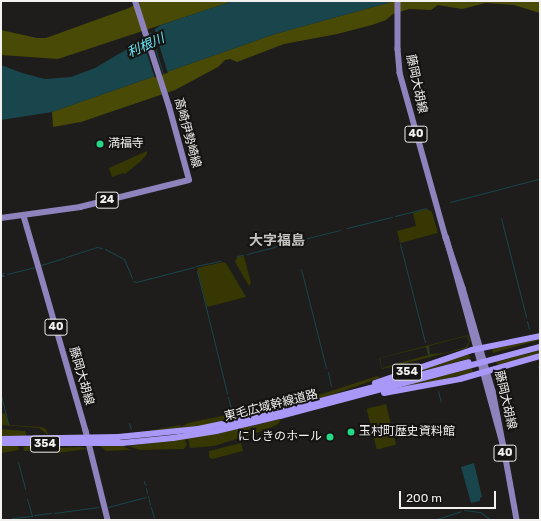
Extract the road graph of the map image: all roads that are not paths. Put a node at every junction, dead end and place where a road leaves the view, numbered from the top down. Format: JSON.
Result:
{"nodes":[{"id":1,"x":136,"y":1,"type":"edge"},
{"id":2,"x":398,"y":1,"type":"edge"},
{"id":3,"x":24,"y":216,"type":"junction"},
{"id":4,"x":1,"y":218,"type":"edge"},
{"id":5,"x":446,"y":238,"type":"junction"},
{"id":6,"x":540,"y":336,"type":"edge"},
{"id":7,"x":540,"y":343,"type":"edge"},
{"id":8,"x":540,"y":347,"type":"edge"},
{"id":9,"x":480,"y":349,"type":"junction"},
{"id":10,"x":540,"y":356,"type":"edge"},
{"id":11,"x":490,"y":358,"type":"junction"},
{"id":12,"x":484,"y":372,"type":"junction"},
{"id":13,"x":338,"y":399,"type":"junction"},
{"id":14,"x":1,"y":438,"type":"edge"},
{"id":15,"x":88,"y":441,"type":"junction"},
{"id":16,"x":1,"y":443,"type":"edge"},
{"id":17,"x":505,"y":453,"type":"junction"},
{"id":18,"x":108,"y":520,"type":"edge"},
{"id":19,"x":517,"y":520,"type":"edge"}],
"edges":[{"from":1,"to":3,"type":"main road","name":"高崎伊勢崎線","number":"24"},
{"from":2,"to":5,"type":"main road","name":"藤岡大胡線","number":"40"},
{"from":3,"to":4,"type":"main road","name":"高崎伊勢崎線","number":"24"},
{"from":3,"to":15,"type":"main road","name":"藤岡大胡線","number":"40"},
{"from":5,"to":9,"type":"main road","name":"藤岡大胡線","number":"40"},
{"from":5,"to":9,"type":"main road","name":"藤岡大胡線","number":"40"},
{"from":6,"to":9,"type":"highway","number":"354"},
{"from":7,"to":11,"type":"highway","name":"東毛広域幹線道路","number":"354"},
{"from":8,"to":11,"type":"highway","name":"東毛広域幹線道路","number":"354"},
{"from":9,"to":12,"type":"main road","name":"藤岡大胡線","number":"40"},
{"from":9,"to":13,"type":"highway","number":"354"},
{"from":10,"to":12,"type":"highway","number":"354"},
{"from":11,"to":13,"type":"highway","name":"東毛広域幹線道路","number":"354"},
{"from":12,"to":13,"type":"highway","number":"354"},
{"from":12,"to":17,"type":"main road","name":"藤岡大胡線","number":"40"},
{"from":12,"to":17,"type":"main road","name":"藤岡大胡線","number":"40"},
{"from":13,"to":15,"type":"highway","name":"東毛広域幹線道路","number":"354"},
{"from":14,"to":15,"type":"highway","name":"東毛広域幹線道路","number":"354"},
{"from":15,"to":16,"type":"highway","name":"東毛広域幹線道路","number":"354"},
{"from":15,"to":18,"type":"main road","name":"藤岡大胡線","number":"40"},
{"from":17,"to":19,"type":"main road","name":"藤岡大胡線","number":"40"}]}
